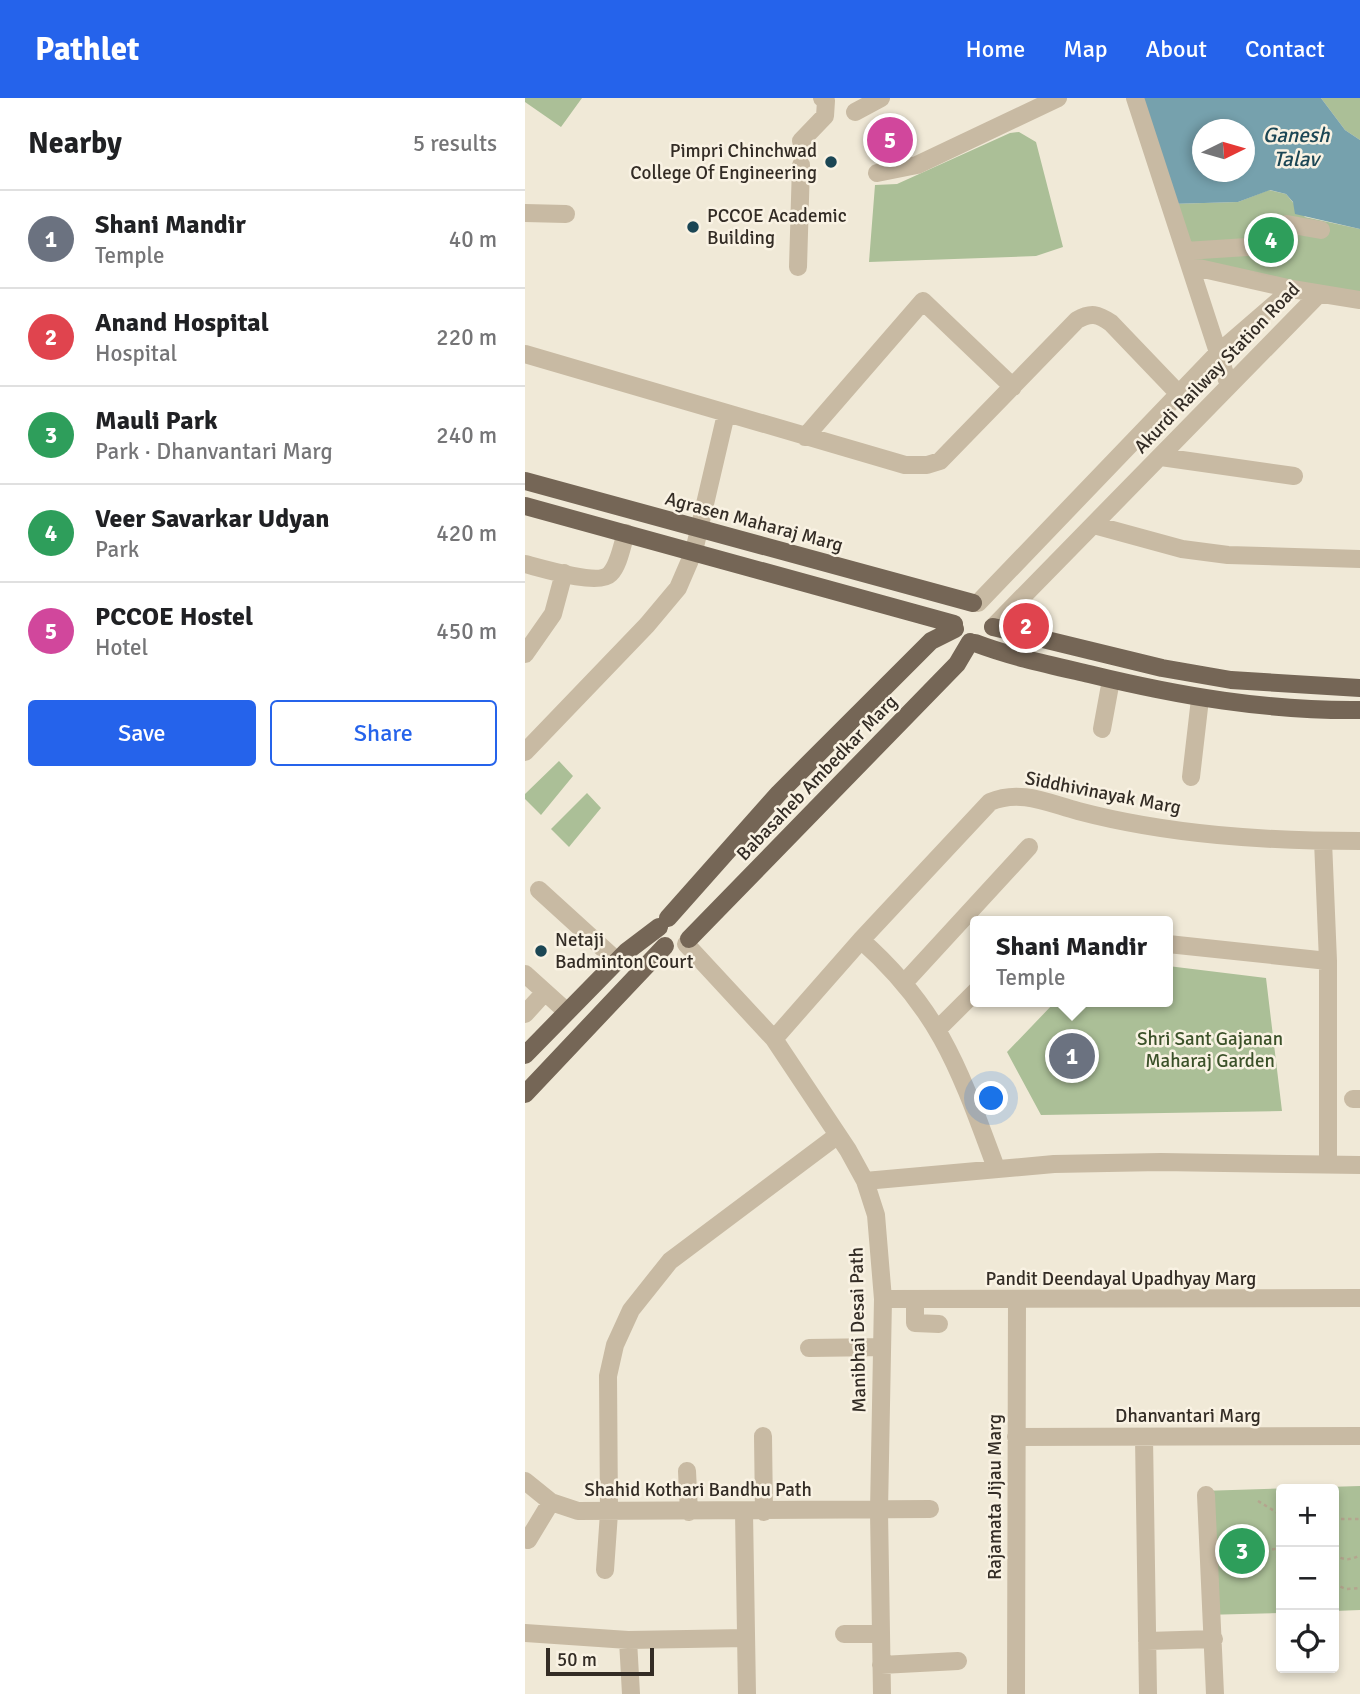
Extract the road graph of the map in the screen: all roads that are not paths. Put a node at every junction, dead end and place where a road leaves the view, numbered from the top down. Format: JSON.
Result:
{"nodes":[{"id":1,"x":822,"y":98,"type":"edge"},
{"id":2,"x":881,"y":98,"type":"edge"},
{"id":3,"x":1058,"y":98,"type":"edge"},
{"id":4,"x":1135,"y":98,"type":"edge"},
{"id":5,"x":855,"y":112,"type":"dead end"},
{"id":6,"x":801,"y":141,"type":"dead end"},
{"id":7,"x":801,"y":165,"type":"dead end"},
{"id":8,"x":877,"y":173,"type":"dead end"},
{"id":9,"x":525,"y":213,"type":"edge"},
{"id":10,"x":566,"y":214,"type":"dead end"},
{"id":11,"x":1321,"y":230,"type":"dead end"},
{"id":12,"x":1187,"y":259,"type":"junction"},
{"id":13,"x":798,"y":267,"type":"dead end"},
{"id":14,"x":1292,"y":289,"type":"junction"},
{"id":15,"x":1318,"y":295,"type":"junction"},
{"id":16,"x":1360,"y":300,"type":"edge"},
{"id":17,"x":1218,"y":353,"type":"junction"},
{"id":18,"x":525,"y":354,"type":"edge"},
{"id":19,"x":1229,"y":386,"type":"junction"},
{"id":20,"x":1013,"y":387,"type":"junction"},
{"id":21,"x":1179,"y":394,"type":"junction"},
{"id":22,"x":726,"y":414,"type":"junction"},
{"id":23,"x":805,"y":437,"type":"junction"},
{"id":24,"x":1161,"y":457,"type":"junction"},
{"id":25,"x":1294,"y":476,"type":"dead end"},
{"id":26,"x":525,"y":481,"type":"edge"},
{"id":27,"x":525,"y":506,"type":"edge"},
{"id":28,"x":1094,"y":525,"type":"junction"},
{"id":29,"x":700,"y":528,"type":"junction"},
{"id":30,"x":626,"y":533,"type":"junction"},
{"id":31,"x":694,"y":551,"type":"junction"},
{"id":32,"x":1360,"y":559,"type":"edge"},
{"id":33,"x":525,"y":564,"type":"edge"},
{"id":34,"x":564,"y":573,"type":"junction"},
{"id":35,"x":975,"y":603,"type":"junction"},
{"id":36,"x":954,"y":626,"type":"junction"},
{"id":37,"x":993,"y":627,"type":"junction"},
{"id":38,"x":972,"y":642,"type":"junction"},
{"id":39,"x":525,"y":654,"type":"edge"},
{"id":40,"x":1111,"y":680,"type":"junction"},
{"id":41,"x":1360,"y":688,"type":"edge"},
{"id":42,"x":1200,"y":699,"type":"junction"},
{"id":43,"x":1360,"y":710,"type":"edge"},
{"id":44,"x":1102,"y":729,"type":"dead end"},
{"id":45,"x":525,"y":752,"type":"edge"},
{"id":46,"x":1191,"y":777,"type":"dead end"},
{"id":47,"x":1323,"y":841,"type":"junction"},
{"id":48,"x":1360,"y":841,"type":"edge"},
{"id":49,"x":1029,"y":847,"type":"dead end"},
{"id":50,"x":539,"y":890,"type":"dead end"},
{"id":51,"x":664,"y":923,"type":"junction"},
{"id":52,"x":860,"y":940,"type":"junction"},
{"id":53,"x":687,"y":942,"type":"junction"},
{"id":54,"x":1173,"y":945,"type":"edge"},
{"id":55,"x":665,"y":946,"type":"junction"},
{"id":56,"x":617,"y":961,"type":"junction"},
{"id":57,"x":1328,"y":961,"type":"junction"},
{"id":58,"x":525,"y":974,"type":"edge"},
{"id":59,"x":904,"y":983,"type":"junction"},
{"id":60,"x":545,"y":992,"type":"junction"},
{"id":61,"x":970,"y":997,"type":"edge"},
{"id":62,"x":566,"y":1012,"type":"junction"},
{"id":63,"x":525,"y":1014,"type":"edge"},
{"id":64,"x":939,"y":1028,"type":"junction"},
{"id":65,"x":774,"y":1039,"type":"junction"},
{"id":66,"x":525,"y":1055,"type":"edge"},
{"id":67,"x":525,"y":1094,"type":"edge"},
{"id":68,"x":838,"y":1135,"type":"junction"},
{"id":69,"x":1328,"y":1164,"type":"junction"},
{"id":70,"x":1360,"y":1165,"type":"edge"},
{"id":71,"x":996,"y":1168,"type":"junction"},
{"id":72,"x":865,"y":1181,"type":"junction"},
{"id":73,"x":1360,"y":1298,"type":"edge"},
{"id":74,"x":883,"y":1299,"type":"junction"},
{"id":75,"x":915,"y":1300,"type":"junction"},
{"id":76,"x":1017,"y":1301,"type":"junction"},
{"id":77,"x":939,"y":1324,"type":"dead end"},
{"id":78,"x":882,"y":1347,"type":"junction"},
{"id":79,"x":809,"y":1348,"type":"dead end"},
{"id":80,"x":763,"y":1436,"type":"dead end"},
{"id":81,"x":1360,"y":1436,"type":"edge"},
{"id":82,"x":1016,"y":1437,"type":"junction"},
{"id":83,"x":1144,"y":1438,"type":"junction"},
{"id":84,"x":687,"y":1471,"type":"dead end"},
{"id":85,"x":525,"y":1481,"type":"edge"},
{"id":86,"x":1206,"y":1494,"type":"dead end"},
{"id":87,"x":551,"y":1502,"type":"junction"},
{"id":88,"x":930,"y":1509,"type":"dead end"},
{"id":89,"x":879,"y":1511,"type":"junction"},
{"id":90,"x":689,"y":1512,"type":"junction"},
{"id":91,"x":744,"y":1512,"type":"junction"},
{"id":92,"x":764,"y":1512,"type":"junction"},
{"id":93,"x":609,"y":1513,"type":"junction"},
{"id":94,"x":528,"y":1540,"type":"dead end"},
{"id":95,"x":605,"y":1570,"type":"dead end"},
{"id":96,"x":525,"y":1633,"type":"edge"},
{"id":97,"x":844,"y":1633,"type":"dead end"},
{"id":98,"x":881,"y":1633,"type":"junction"},
{"id":99,"x":746,"y":1638,"type":"junction"},
{"id":100,"x":1214,"y":1639,"type":"junction"},
{"id":101,"x":628,"y":1640,"type":"junction"},
{"id":102,"x":1147,"y":1641,"type":"junction"},
{"id":103,"x":958,"y":1661,"type":"dead end"},
{"id":104,"x":881,"y":1665,"type":"junction"},
{"id":105,"x":631,"y":1694,"type":"edge"},
{"id":106,"x":747,"y":1694,"type":"edge"},
{"id":107,"x":882,"y":1694,"type":"edge"},
{"id":108,"x":1016,"y":1694,"type":"edge"},
{"id":109,"x":1148,"y":1694,"type":"edge"},
{"id":110,"x":1215,"y":1694,"type":"edge"}],
"edges":[{"from":1,"to":6,"type":"street"},
{"from":2,"to":5,"type":"street"},
{"from":3,"to":8,"type":"street"},
{"from":4,"to":12,"type":"street"},
{"from":7,"to":13,"type":"street"},
{"from":9,"to":10,"type":"street"},
{"from":11,"to":12,"type":"street"},
{"from":12,"to":14,"type":"street"},
{"from":12,"to":17,"type":"street"},
{"from":14,"to":15,"type":"street","name":"Akurdi Railway Station Road"},
{"from":14,"to":17,"type":"street","name":"Akurdi Railway Station Road"},
{"from":15,"to":16,"type":"street"},
{"from":15,"to":19,"type":"street","name":"Akurdi Railway Station Road"},
{"from":17,"to":19,"type":"street"},
{"from":17,"to":21,"type":"street","name":"Akurdi Railway Station Road"},
{"from":18,"to":22,"type":"street"},
{"from":19,"to":24,"type":"street","name":"Akurdi Railway Station Road"},
{"from":20,"to":21,"type":"street"},
{"from":20,"to":23,"type":"street"},
{"from":20,"to":23,"type":"street"},
{"from":21,"to":35,"type":"street","name":"Akurdi Railway Station Road"},
{"from":22,"to":23,"type":"street"},
{"from":22,"to":29,"type":"street"},
{"from":24,"to":25,"type":"street"},
{"from":24,"to":28,"type":"street","name":"Akurdi Railway Station Road"},
{"from":26,"to":29,"type":"main road","name":"Agrasen Maharaj Marg"},
{"from":27,"to":30,"type":"main road"},
{"from":28,"to":32,"type":"street"},
{"from":28,"to":37,"type":"street","name":"Akurdi Railway Station Road"},
{"from":29,"to":31,"type":"street"},
{"from":29,"to":35,"type":"main road","name":"Agrasen Maharaj Marg"},
{"from":30,"to":31,"type":"main road"},
{"from":30,"to":34,"type":"street"},
{"from":31,"to":36,"type":"main road"},
{"from":31,"to":45,"type":"street"},
{"from":33,"to":34,"type":"street"},
{"from":34,"to":39,"type":"street"},
{"from":35,"to":36,"type":"main road"},
{"from":35,"to":37,"type":"main road"},
{"from":36,"to":38,"type":"main road"},
{"from":36,"to":51,"type":"main road","name":"Babasaheb Ambedkar Marg"},
{"from":37,"to":38,"type":"main road"},
{"from":37,"to":41,"type":"main road"},
{"from":38,"to":40,"type":"main road"},
{"from":38,"to":53,"type":"main road","name":"Babasaheb Ambedkar Marg"},
{"from":40,"to":42,"type":"main road"},
{"from":40,"to":44,"type":"street"},
{"from":42,"to":43,"type":"main road"},
{"from":42,"to":46,"type":"street"},
{"from":47,"to":48,"type":"street","name":"Siddhivinayak Marg"},
{"from":47,"to":52,"type":"street","name":"Siddhivinayak Marg"},
{"from":47,"to":57,"type":"street"},
{"from":49,"to":59,"type":"street"},
{"from":50,"to":56,"type":"street"},
{"from":51,"to":53,"type":"main road"},
{"from":51,"to":55,"type":"main road"},
{"from":51,"to":56,"type":"main road","name":"Babasaheb Ambedkar Marg"},
{"from":52,"to":59,"type":"street"},
{"from":52,"to":65,"type":"street","name":"Siddhivinayak Marg"},
{"from":53,"to":55,"type":"main road"},
{"from":53,"to":65,"type":"street","name":"Manibhai Desai Path"},
{"from":54,"to":57,"type":"street"},
{"from":55,"to":67,"type":"main road"},
{"from":56,"to":62,"type":"main road","name":"Babasaheb Ambedkar Marg"},
{"from":57,"to":69,"type":"street"},
{"from":58,"to":60,"type":"street"},
{"from":59,"to":64,"type":"street"},
{"from":60,"to":62,"type":"street"},
{"from":60,"to":63,"type":"street"},
{"from":61,"to":64,"type":"street"},
{"from":62,"to":66,"type":"main road","name":"Babasaheb Ambedkar Marg"},
{"from":64,"to":71,"type":"street"},
{"from":65,"to":68,"type":"street","name":"Manibhai Desai Path"},
{"from":68,"to":72,"type":"street","name":"Manibhai Desai Path"},
{"from":68,"to":93,"type":"street"},
{"from":69,"to":70,"type":"street"},
{"from":69,"to":71,"type":"street"},
{"from":71,"to":72,"type":"street"},
{"from":72,"to":74,"type":"street","name":"Manibhai Desai Path"},
{"from":73,"to":76,"type":"street","name":"Pandit Deendayal Upadhyay Marg"},
{"from":74,"to":75,"type":"street","name":"Pandit Deendayal Upadhyay Marg"},
{"from":74,"to":78,"type":"street","name":"Manibhai Desai Path"},
{"from":75,"to":76,"type":"street","name":"Pandit Deendayal Upadhyay Marg"},
{"from":75,"to":77,"type":"street"},
{"from":76,"to":82,"type":"street","name":"Rajamata Jijau Marg"},
{"from":78,"to":79,"type":"street"},
{"from":78,"to":89,"type":"street","name":"Manibhai Desai Path"},
{"from":80,"to":92,"type":"street"},
{"from":81,"to":83,"type":"street","name":"Dhanvantari Marg"},
{"from":82,"to":83,"type":"street","name":"Dhanvantari Marg"},
{"from":82,"to":108,"type":"street","name":"Rajamata Jijau Marg"},
{"from":83,"to":102,"type":"street"},
{"from":84,"to":90,"type":"street"},
{"from":85,"to":87,"type":"street","name":"Shahid Kothari Bandhu Path"},
{"from":86,"to":100,"type":"street"},
{"from":87,"to":93,"type":"street","name":"Shahid Kothari Bandhu Path"},
{"from":87,"to":94,"type":"street"},
{"from":88,"to":89,"type":"street","name":"Shahid Kothari Bandhu Path"},
{"from":89,"to":92,"type":"street","name":"Shahid Kothari Bandhu Path"},
{"from":89,"to":98,"type":"street","name":"Manibhai Desai Path"},
{"from":90,"to":91,"type":"street","name":"Shahid Kothari Bandhu Path"},
{"from":90,"to":93,"type":"street","name":"Shahid Kothari Bandhu Path"},
{"from":91,"to":92,"type":"street","name":"Shahid Kothari Bandhu Path"},
{"from":91,"to":99,"type":"street"},
{"from":93,"to":95,"type":"street"},
{"from":96,"to":101,"type":"street"},
{"from":97,"to":98,"type":"street"},
{"from":98,"to":104,"type":"street","name":"Manibhai Desai Path"},
{"from":99,"to":101,"type":"street"},
{"from":99,"to":106,"type":"street"},
{"from":100,"to":102,"type":"street"},
{"from":100,"to":110,"type":"street"},
{"from":101,"to":105,"type":"street"},
{"from":102,"to":109,"type":"street"},
{"from":103,"to":104,"type":"street"},
{"from":104,"to":107,"type":"street","name":"Manibhai Desai Path"}]}
